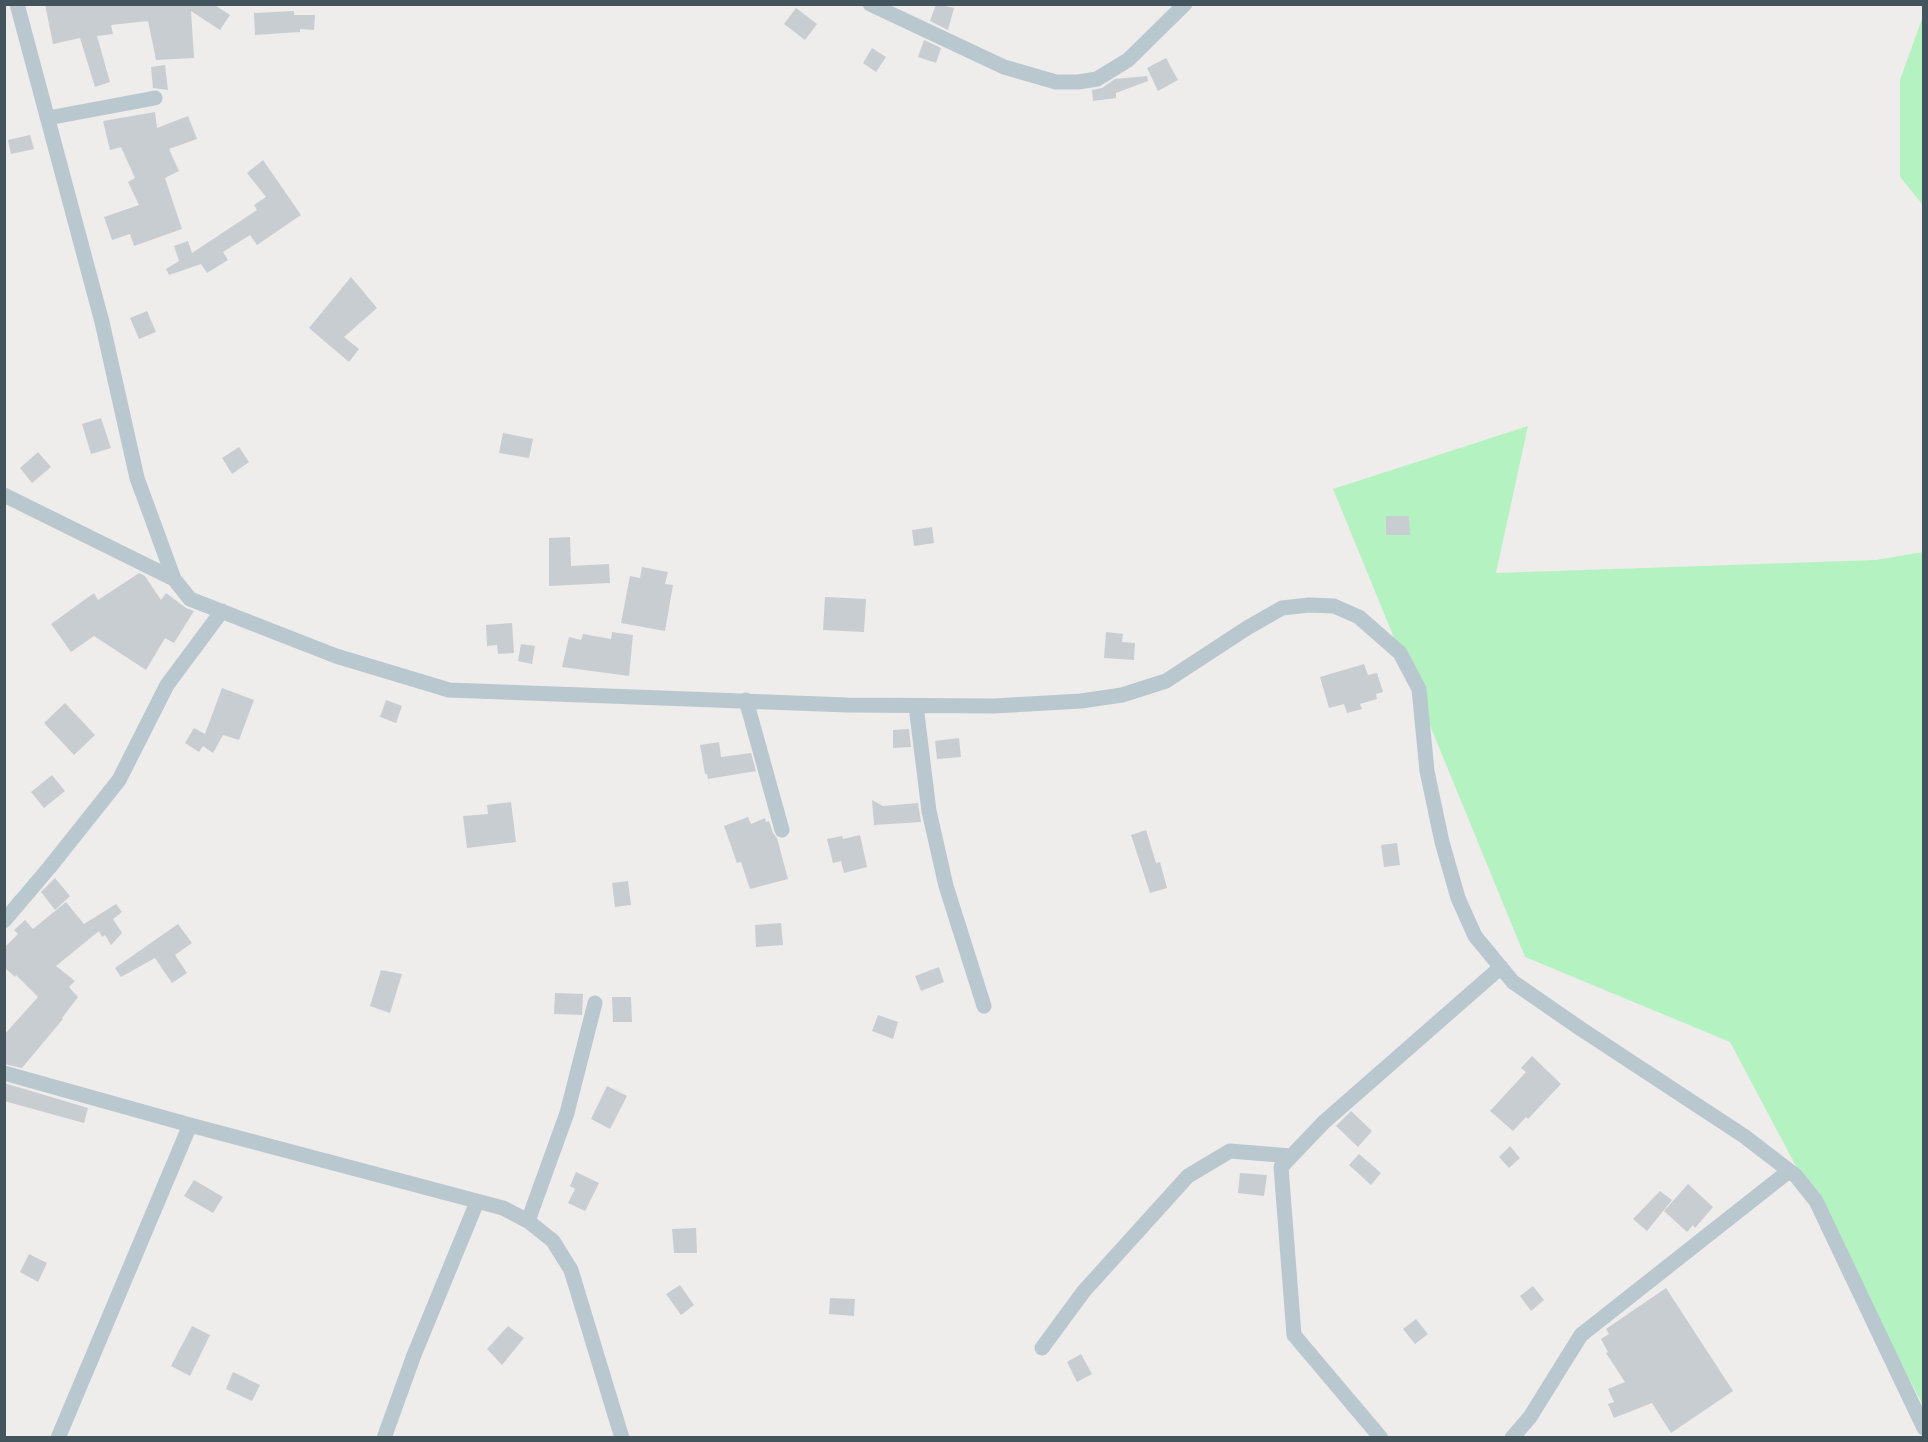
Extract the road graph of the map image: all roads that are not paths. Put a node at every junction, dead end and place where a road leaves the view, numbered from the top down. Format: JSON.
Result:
{"nodes":[{"id":1,"x":17,"y":4,"type":"edge"},
{"id":2,"x":870,"y":4,"type":"edge"},
{"id":3,"x":1185,"y":4,"type":"edge"},
{"id":4,"x":155,"y":98,"type":"dead end"},
{"id":5,"x":48,"y":118,"type":"junction"},
{"id":6,"x":4,"y":495,"type":"edge"},
{"id":7,"x":174,"y":579,"type":"junction"},
{"id":8,"x":222,"y":611,"type":"junction"},
{"id":9,"x":746,"y":700,"type":"junction"},
{"id":10,"x":916,"y":706,"type":"junction"},
{"id":11,"x":782,"y":830,"type":"dead end"},
{"id":12,"x":4,"y":921,"type":"edge"},
{"id":13,"x":1501,"y":967,"type":"junction"},
{"id":14,"x":595,"y":1003,"type":"dead end"},
{"id":15,"x":984,"y":1006,"type":"dead end"},
{"id":16,"x":4,"y":1073,"type":"edge"},
{"id":17,"x":190,"y":1125,"type":"junction"},
{"id":18,"x":1291,"y":1156,"type":"junction"},
{"id":19,"x":1789,"y":1171,"type":"junction"},
{"id":20,"x":477,"y":1202,"type":"junction"},
{"id":21,"x":528,"y":1221,"type":"junction"},
{"id":22,"x":1042,"y":1348,"type":"dead end"},
{"id":23,"x":1923,"y":1428,"type":"edge"},
{"id":24,"x":58,"y":1437,"type":"edge"},
{"id":25,"x":384,"y":1437,"type":"edge"},
{"id":26,"x":622,"y":1437,"type":"edge"},
{"id":27,"x":1381,"y":1437,"type":"edge"},
{"id":28,"x":1512,"y":1437,"type":"edge"}],
"edges":[{"from":1,"to":5,"type":"street"},
{"from":2,"to":3,"type":"street"},
{"from":4,"to":5,"type":"street"},
{"from":5,"to":7,"type":"street"},
{"from":6,"to":7,"type":"street"},
{"from":7,"to":8,"type":"street"},
{"from":8,"to":9,"type":"street"},
{"from":8,"to":12,"type":"street"},
{"from":9,"to":10,"type":"street"},
{"from":9,"to":11,"type":"street"},
{"from":10,"to":13,"type":"street"},
{"from":10,"to":15,"type":"street"},
{"from":13,"to":18,"type":"street"},
{"from":13,"to":19,"type":"street"},
{"from":14,"to":21,"type":"street"},
{"from":16,"to":17,"type":"street"},
{"from":17,"to":20,"type":"street"},
{"from":17,"to":24,"type":"street"},
{"from":18,"to":22,"type":"street"},
{"from":18,"to":27,"type":"street"},
{"from":19,"to":23,"type":"street"},
{"from":19,"to":28,"type":"street"},
{"from":20,"to":21,"type":"street"},
{"from":20,"to":25,"type":"street"},
{"from":21,"to":26,"type":"street"}]}
